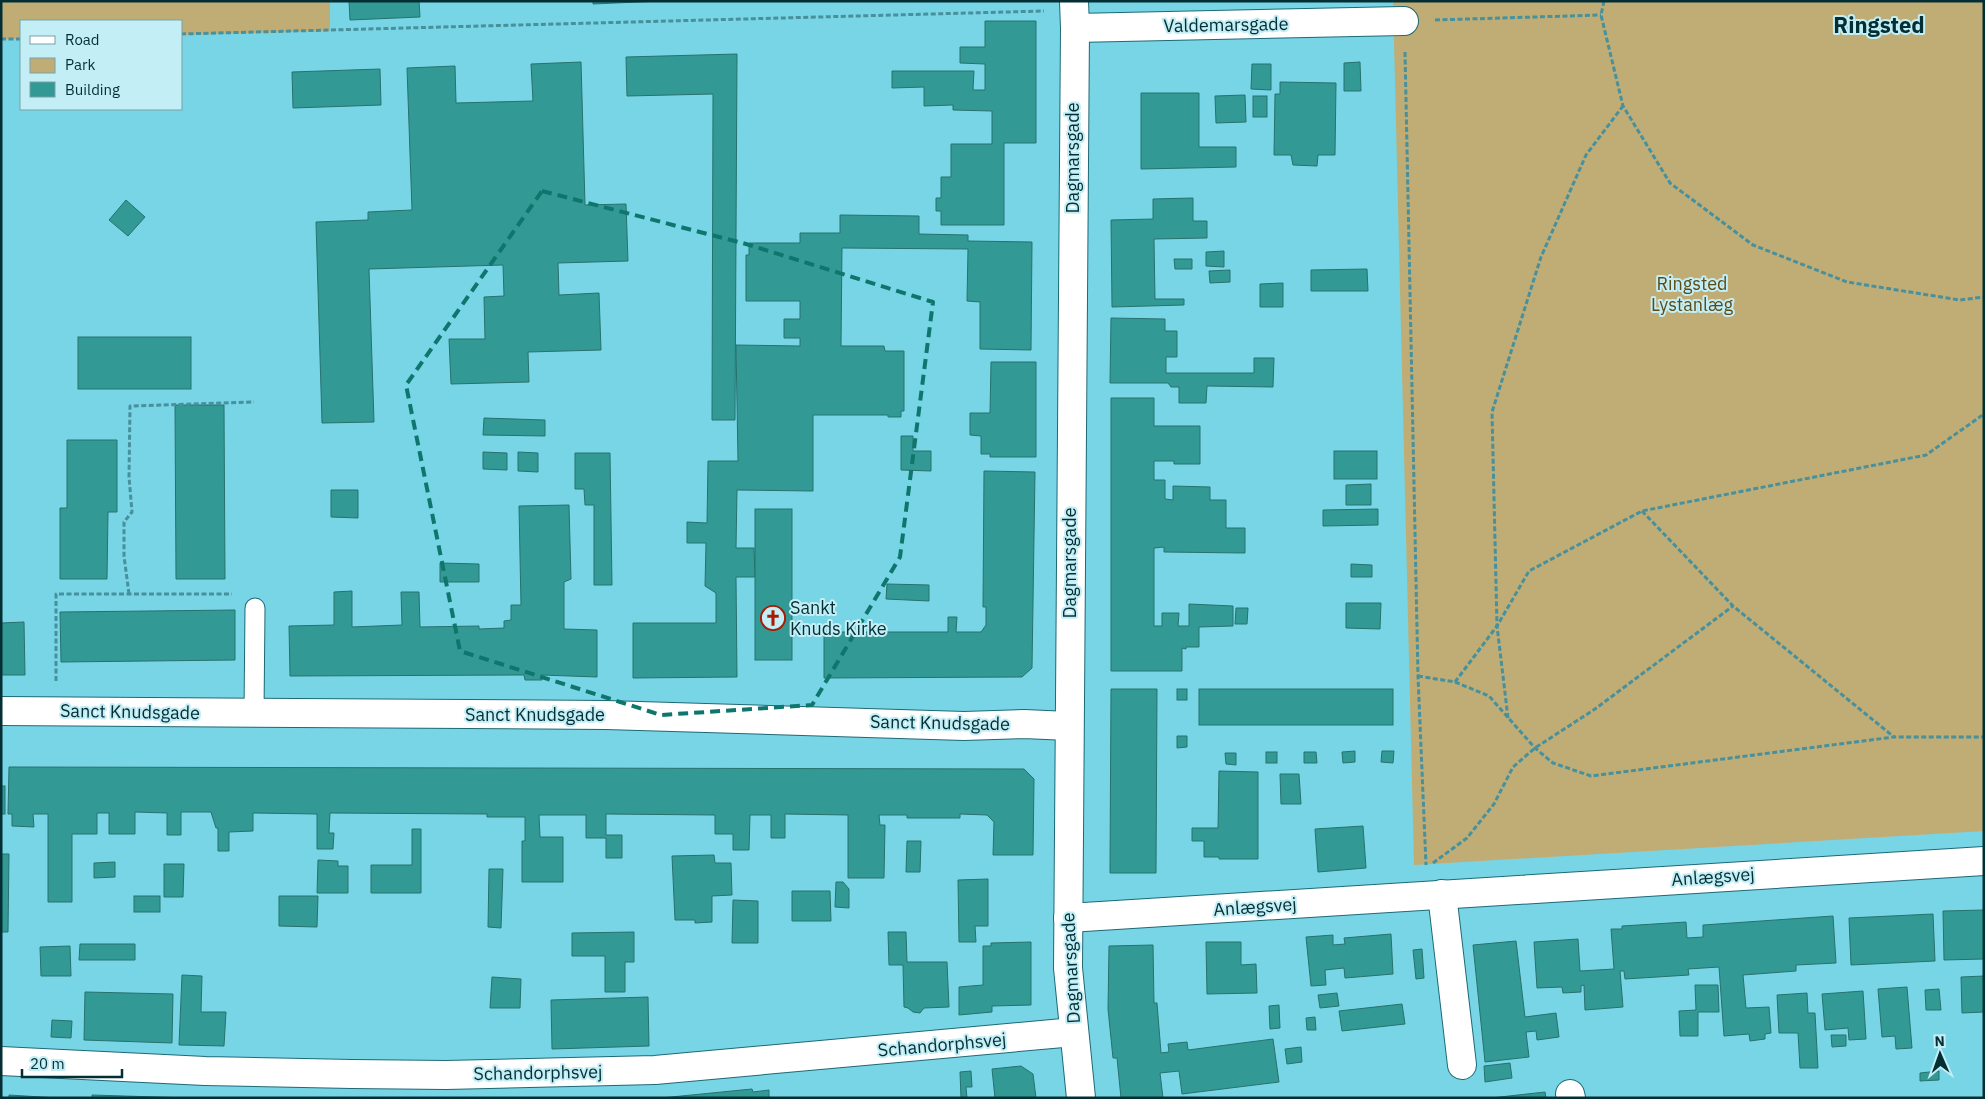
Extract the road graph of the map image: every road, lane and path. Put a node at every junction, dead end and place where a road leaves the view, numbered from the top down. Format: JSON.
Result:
{"nodes":[{"id":1,"x":1604,"y":1,"type":"edge"},
{"id":2,"x":1074,"y":13,"type":"edge"},
{"id":3,"x":1600,"y":15,"type":"junction"},
{"id":4,"x":1404,"y":21,"type":"junction"},
{"id":5,"x":182,"y":34,"type":"edge"},
{"id":6,"x":1,"y":39,"type":"edge"},
{"id":7,"x":20,"y":39,"type":"edge"},
{"id":8,"x":1623,"y":106,"type":"junction"},
{"id":9,"x":1984,"y":297,"type":"edge"},
{"id":10,"x":254,"y":402,"type":"dead end"},
{"id":11,"x":1984,"y":414,"type":"edge"},
{"id":12,"x":1642,"y":511,"type":"junction"},
{"id":13,"x":130,"y":594,"type":"junction"},
{"id":14,"x":236,"y":594,"type":"dead end"},
{"id":15,"x":1733,"y":606,"type":"junction"},
{"id":16,"x":256,"y":608,"type":"dead end"},
{"id":17,"x":1497,"y":626,"type":"junction"},
{"id":18,"x":1418,"y":676,"type":"junction"},
{"id":19,"x":1455,"y":682,"type":"junction"},
{"id":20,"x":1,"y":711,"type":"edge"},
{"id":21,"x":55,"y":711,"type":"junction"},
{"id":22,"x":254,"y":713,"type":"junction"},
{"id":23,"x":1508,"y":718,"type":"junction"},
{"id":24,"x":1069,"y":726,"type":"junction"},
{"id":25,"x":1894,"y":737,"type":"junction"},
{"id":26,"x":1984,"y":737,"type":"edge"},
{"id":27,"x":1534,"y":748,"type":"junction"},
{"id":28,"x":1984,"y":861,"type":"edge"},
{"id":29,"x":1442,"y":894,"type":"junction"},
{"id":30,"x":1068,"y":918,"type":"junction"},
{"id":31,"x":1074,"y":1032,"type":"junction"},
{"id":32,"x":1,"y":1061,"type":"edge"},
{"id":33,"x":1462,"y":1065,"type":"dead end"},
{"id":34,"x":1081,"y":1098,"type":"edge"}],
"edges":[{"from":1,"to":3,"type":"path"},
{"from":2,"to":4,"type":"street","name":"Valdemarsgade"},
{"from":2,"to":5,"type":"path"},
{"from":2,"to":24,"type":"street","name":"Dagmarsgade"},
{"from":3,"to":4,"type":"path"},
{"from":3,"to":8,"type":"path"},
{"from":4,"to":18,"type":"path"},
{"from":6,"to":7,"type":"path"},
{"from":8,"to":9,"type":"path"},
{"from":8,"to":17,"type":"path"},
{"from":10,"to":13,"type":"path"},
{"from":11,"to":12,"type":"path"},
{"from":12,"to":15,"type":"path"},
{"from":12,"to":17,"type":"path"},
{"from":13,"to":14,"type":"path"},
{"from":13,"to":21,"type":"path"},
{"from":15,"to":25,"type":"path"},
{"from":15,"to":27,"type":"path"},
{"from":16,"to":22,"type":"lane"},
{"from":17,"to":19,"type":"path"},
{"from":17,"to":23,"type":"path"},
{"from":18,"to":19,"type":"path"},
{"from":18,"to":27,"type":"path"},
{"from":19,"to":23,"type":"path"},
{"from":20,"to":21,"type":"street","name":"Sanct Knudsgade"},
{"from":21,"to":22,"type":"street","name":"Sanct Knudsgade"},
{"from":22,"to":24,"type":"street","name":"Sanct Knudsgade"},
{"from":23,"to":27,"type":"path"},
{"from":24,"to":30,"type":"street","name":"Dagmarsgade"},
{"from":25,"to":26,"type":"path"},
{"from":25,"to":27,"type":"path"},
{"from":28,"to":29,"type":"street","name":"Anlægsvej"},
{"from":29,"to":30,"type":"street","name":"Anlægsvej"},
{"from":29,"to":33,"type":"street"},
{"from":30,"to":31,"type":"street","name":"Dagmarsgade"},
{"from":31,"to":32,"type":"street","name":"Schandorphsvej"},
{"from":31,"to":34,"type":"street","name":"Dagmarsgade"}]}
